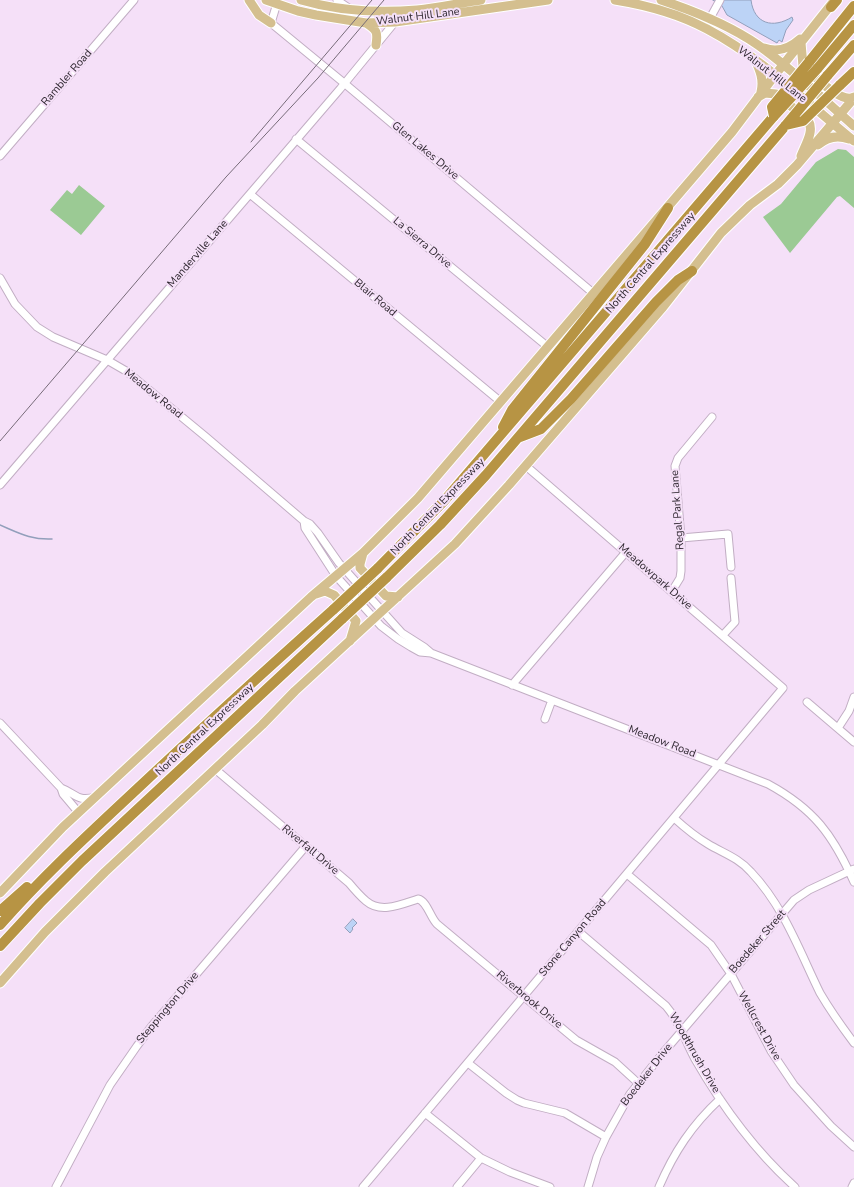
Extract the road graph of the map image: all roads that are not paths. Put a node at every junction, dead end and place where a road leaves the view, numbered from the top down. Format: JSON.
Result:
{"nodes":[{"id":1,"x":134,"y":0,"type":"edge"},
{"id":2,"x":249,"y":0,"type":"edge"},
{"id":3,"x":266,"y":0,"type":"edge"},
{"id":4,"x":301,"y":0,"type":"edge"},
{"id":5,"x":337,"y":0,"type":"edge"},
{"id":6,"x":481,"y":0,"type":"edge"},
{"id":7,"x":548,"y":0,"type":"edge"},
{"id":8,"x":614,"y":0,"type":"edge"},
{"id":9,"x":661,"y":0,"type":"edge"},
{"id":10,"x":720,"y":0,"type":"edge"},
{"id":11,"x":279,"y":1,"type":"edge"},
{"id":12,"x":834,"y":2,"type":"edge"},
{"id":13,"x":490,"y":4,"type":"edge"},
{"id":14,"x":854,"y":6,"type":"edge"},
{"id":15,"x":350,"y":9,"type":"junction"},
{"id":16,"x":418,"y":10,"type":"junction"},
{"id":17,"x":710,"y":19,"type":"junction"},
{"id":18,"x":818,"y":21,"type":"junction"},
{"id":19,"x":269,"y":22,"type":"junction"},
{"id":20,"x":395,"y":22,"type":"junction"},
{"id":21,"x":366,"y":23,"type":"junction"},
{"id":22,"x":854,"y":26,"type":"edge"},
{"id":23,"x":706,"y":28,"type":"junction"},
{"id":24,"x":801,"y":43,"type":"junction"},
{"id":25,"x":376,"y":45,"type":"junction"},
{"id":26,"x":758,"y":45,"type":"junction"},
{"id":27,"x":854,"y":45,"type":"edge"},
{"id":28,"x":753,"y":57,"type":"junction"},
{"id":29,"x":783,"y":64,"type":"junction"},
{"id":30,"x":813,"y":66,"type":"junction"},
{"id":31,"x":854,"y":72,"type":"edge"},
{"id":32,"x":775,"y":75,"type":"junction"},
{"id":33,"x":344,"y":83,"type":"junction"},
{"id":34,"x":759,"y":95,"type":"junction"},
{"id":35,"x":854,"y":97,"type":"edge"},
{"id":36,"x":841,"y":114,"type":"junction"},
{"id":37,"x":833,"y":124,"type":"junction"},
{"id":38,"x":786,"y":125,"type":"junction"},
{"id":39,"x":854,"y":126,"type":"edge"},
{"id":40,"x":296,"y":139,"type":"junction"},
{"id":41,"x":853,"y":141,"type":"edge"},
{"id":42,"x":0,"y":156,"type":"edge"},
{"id":43,"x":801,"y":159,"type":"junction"},
{"id":44,"x":250,"y":194,"type":"junction"},
{"id":45,"x":668,"y":208,"type":"junction"},
{"id":46,"x":692,"y":271,"type":"junction"},
{"id":47,"x":0,"y":278,"type":"edge"},
{"id":48,"x":593,"y":293,"type":"junction"},
{"id":49,"x":548,"y":347,"type":"junction"},
{"id":50,"x":107,"y":360,"type":"junction"},
{"id":51,"x":501,"y":402,"type":"junction"},
{"id":52,"x":712,"y":417,"type":"dead end"},
{"id":53,"x":518,"y":438,"type":"junction"},
{"id":54,"x":494,"y":443,"type":"junction"},
{"id":55,"x":526,"y":466,"type":"junction"},
{"id":56,"x":0,"y":485,"type":"edge"},
{"id":57,"x":304,"y":521,"type":"junction"},
{"id":58,"x":681,"y":538,"type":"junction"},
{"id":59,"x":626,"y":552,"type":"junction"},
{"id":60,"x":363,"y":553,"type":"junction"},
{"id":61,"x":731,"y":567,"type":"dead end"},
{"id":62,"x":344,"y":569,"type":"junction"},
{"id":63,"x":336,"y":576,"type":"junction"},
{"id":64,"x":731,"y":578,"type":"dead end"},
{"id":65,"x":672,"y":591,"type":"junction"},
{"id":66,"x":311,"y":597,"type":"junction"},
{"id":67,"x":398,"y":597,"type":"junction"},
{"id":68,"x":382,"y":612,"type":"junction"},
{"id":69,"x":375,"y":619,"type":"junction"},
{"id":70,"x":723,"y":635,"type":"junction"},
{"id":71,"x":349,"y":642,"type":"junction"},
{"id":72,"x":430,"y":653,"type":"junction"},
{"id":73,"x":512,"y":685,"type":"junction"},
{"id":74,"x":783,"y":688,"type":"joint"},
{"id":75,"x":854,"y":697,"type":"edge"},
{"id":76,"x":552,"y":700,"type":"junction"},
{"id":77,"x":807,"y":702,"type":"dead end"},
{"id":78,"x":545,"y":719,"type":"dead end"},
{"id":79,"x":0,"y":723,"type":"edge"},
{"id":80,"x":838,"y":728,"type":"junction"},
{"id":81,"x":854,"y":742,"type":"edge"},
{"id":82,"x":720,"y":764,"type":"junction"},
{"id":83,"x":215,"y":769,"type":"junction"},
{"id":84,"x":61,"y":788,"type":"junction"},
{"id":85,"x":96,"y":796,"type":"junction"},
{"id":86,"x":79,"y":813,"type":"junction"},
{"id":87,"x":674,"y":818,"type":"junction"},
{"id":88,"x":306,"y":846,"type":"junction"},
{"id":89,"x":58,"y":864,"type":"junction"},
{"id":90,"x":852,"y":870,"type":"edge"},
{"id":91,"x":627,"y":874,"type":"junction"},
{"id":92,"x":854,"y":882,"type":"edge"},
{"id":93,"x":0,"y":893,"type":"edge"},
{"id":94,"x":427,"y":909,"type":"joint"},
{"id":95,"x":0,"y":911,"type":"edge"},
{"id":96,"x":782,"y":913,"type":"junction"},
{"id":97,"x":0,"y":925,"type":"edge"},
{"id":98,"x":579,"y":932,"type":"junction"},
{"id":99,"x":0,"y":946,"type":"edge"},
{"id":100,"x":730,"y":974,"type":"junction"},
{"id":101,"x":0,"y":983,"type":"edge"},
{"id":102,"x":525,"y":996,"type":"junction"},
{"id":103,"x":682,"y":1032,"type":"junction"},
{"id":104,"x":854,"y":1043,"type":"edge"},
{"id":105,"x":468,"y":1063,"type":"junction"},
{"id":106,"x":638,"y":1083,"type":"junction"},
{"id":107,"x":720,"y":1100,"type":"junction"},
{"id":108,"x":425,"y":1113,"type":"junction"},
{"id":109,"x":606,"y":1137,"type":"junction"},
{"id":110,"x":854,"y":1147,"type":"edge"},
{"id":111,"x":481,"y":1158,"type":"junction"},
{"id":112,"x":854,"y":1183,"type":"edge"},
{"id":113,"x":786,"y":1184,"type":"edge"},
{"id":114,"x":56,"y":1187,"type":"edge"},
{"id":115,"x":362,"y":1187,"type":"edge"},
{"id":116,"x":457,"y":1187,"type":"edge"},
{"id":117,"x":550,"y":1187,"type":"edge"},
{"id":118,"x":588,"y":1187,"type":"edge"},
{"id":119,"x":659,"y":1187,"type":"edge"},
{"id":120,"x":795,"y":1187,"type":"edge"},
{"id":121,"x":852,"y":1187,"type":"edge"}],
"edges":[{"from":1,"to":42,"type":"street","name":"Rambler Road"},
{"from":2,"to":19,"type":"main road"},
{"from":3,"to":11,"type":"main road","name":"Walnut Hill Lane"},
{"from":4,"to":15,"type":"main road","name":"Walnut Hill Lane"},
{"from":5,"to":15,"type":"street"},
{"from":6,"to":16,"type":"main road","name":"Walnut Hill Lane"},
{"from":7,"to":13,"type":"main road","name":"Walnut Hill Lane"},
{"from":8,"to":23,"type":"main road","name":"Walnut Hill Lane"},
{"from":9,"to":17,"type":"main road","name":"Walnut Hill Lane"},
{"from":10,"to":17,"type":"street"},
{"from":11,"to":19,"type":"street"},
{"from":11,"to":21,"type":"main road","name":"Walnut Hill Lane"},
{"from":12,"to":18,"type":"main road","name":"North Central Expressway"},
{"from":13,"to":20,"type":"main road","name":"Walnut Hill Lane"},
{"from":14,"to":30,"type":"highway"},
{"from":15,"to":16,"type":"main road","name":"Walnut Hill Lane"},
{"from":16,"to":20,"type":"main road"},
{"from":17,"to":23,"type":"street"},
{"from":17,"to":26,"type":"main road","name":"Walnut Hill Lane"},
{"from":18,"to":24,"type":"main road","name":"North Central Expressway"},
{"from":18,"to":26,"type":"main road"},
{"from":19,"to":33,"type":"street","name":"Glen Lakes Drive"},
{"from":20,"to":21,"type":"main road","name":"Walnut Hill Lane"},
{"from":20,"to":25,"type":"street","name":"Manderville Lane"},
{"from":21,"to":25,"type":"main road"},
{"from":22,"to":30,"type":"highway","name":"North Central Expressway"},
{"from":23,"to":28,"type":"main road","name":"Walnut Hill Lane"},
{"from":24,"to":29,"type":"main road","name":"North Central Expressway"},
{"from":24,"to":35,"type":"main road"},
{"from":25,"to":33,"type":"street","name":"Manderville Lane"},
{"from":26,"to":29,"type":"main road","name":"Walnut Hill Lane"},
{"from":27,"to":38,"type":"highway","name":"North Central Expressway","bridge":true},
{"from":28,"to":32,"type":"main road","name":"Walnut Hill Lane"},
{"from":28,"to":34,"type":"main road"},
{"from":29,"to":32,"type":"main road","name":"North Central Expressway"},
{"from":29,"to":36,"type":"main road","name":"Walnut Hill Lane"},
{"from":30,"to":54,"type":"highway","name":"North Central Expressway","bridge":true},
{"from":31,"to":38,"type":"highway","bridge":true},
{"from":32,"to":34,"type":"main road","name":"North Central Expressway"},
{"from":32,"to":37,"type":"main road","name":"Walnut Hill Lane"},
{"from":33,"to":40,"type":"street","name":"Manderville Lane"},
{"from":33,"to":48,"type":"street","name":"Glen Lakes Drive"},
{"from":34,"to":43,"type":"main road"},
{"from":34,"to":45,"type":"main road","name":"North Central Expressway"},
{"from":35,"to":36,"type":"main road"},
{"from":36,"to":37,"type":"main road"},
{"from":36,"to":39,"type":"main road","name":"Walnut Hill Lane"},
{"from":37,"to":41,"type":"main road","name":"Walnut Hill Lane"},
{"from":37,"to":43,"type":"main road"},
{"from":38,"to":53,"type":"highway","name":"North Central Expressway"},
{"from":40,"to":44,"type":"street","name":"Manderville Lane"},
{"from":40,"to":49,"type":"street","name":"La Sierra Drive"},
{"from":41,"to":43,"type":"main road"},
{"from":43,"to":46,"type":"main road"},
{"from":44,"to":50,"type":"street","name":"Manderville Lane"},
{"from":44,"to":51,"type":"street","name":"Blair Road"},
{"from":45,"to":48,"type":"main road","name":"North Central Expressway"},
{"from":45,"to":54,"type":"highway"},
{"from":46,"to":53,"type":"highway"},
{"from":46,"to":55,"type":"main road"},
{"from":47,"to":50,"type":"street","name":"Meadow Road"},
{"from":48,"to":49,"type":"main road","name":"North Central Expressway"},
{"from":49,"to":51,"type":"main road","name":"North Central Expressway"},
{"from":50,"to":56,"type":"street","name":"Manderville Lane"},
{"from":50,"to":57,"type":"street","name":"Meadow Road"},
{"from":51,"to":60,"type":"main road","name":"North Central Expressway"},
{"from":52,"to":58,"type":"street","name":"Regal Park Lane"},
{"from":53,"to":99,"type":"highway","name":"North Central Expressway","bridge":true},
{"from":54,"to":89,"type":"highway","name":"North Central Expressway","bridge":true},
{"from":55,"to":59,"type":"street","name":"Meadowpark Drive"},
{"from":55,"to":67,"type":"main road"},
{"from":57,"to":62,"type":"street","name":"Meadow Road"},
{"from":57,"to":63,"type":"street","name":"Meadow Road"},
{"from":58,"to":61,"type":"street"},
{"from":58,"to":65,"type":"street","name":"Regal Park Lane"},
{"from":59,"to":65,"type":"street","name":"Meadowpark Drive"},
{"from":59,"to":73,"type":"street"},
{"from":60,"to":62,"type":"main road","name":"North Central Expressway"},
{"from":60,"to":67,"type":"main road"},
{"from":62,"to":63,"type":"main road","name":"North Central Expressway"},
{"from":62,"to":68,"type":"street","name":"Meadow Road"},
{"from":63,"to":66,"type":"main road","name":"North Central Expressway"},
{"from":63,"to":69,"type":"street","name":"Meadow Road"},
{"from":64,"to":70,"type":"street"},
{"from":65,"to":70,"type":"street","name":"Meadowpark Drive"},
{"from":66,"to":71,"type":"main road"},
{"from":66,"to":85,"type":"main road","name":"North Central Expressway"},
{"from":67,"to":68,"type":"main road"},
{"from":68,"to":69,"type":"main road"},
{"from":68,"to":72,"type":"street","name":"Meadow Road"},
{"from":69,"to":71,"type":"main road"},
{"from":69,"to":72,"type":"street","name":"Meadow Road"},
{"from":70,"to":74,"type":"street","name":"Meadowpark Drive"},
{"from":71,"to":83,"type":"main road"},
{"from":72,"to":73,"type":"street","name":"Meadow Road"},
{"from":73,"to":76,"type":"street","name":"Meadow Road"},
{"from":74,"to":82,"type":"street","name":"Stone Canyon Road"},
{"from":75,"to":80,"type":"street"},
{"from":76,"to":78,"type":"street"},
{"from":76,"to":82,"type":"street","name":"Meadow Road"},
{"from":77,"to":80,"type":"street"},
{"from":79,"to":84,"type":"street"},
{"from":80,"to":81,"type":"street"},
{"from":82,"to":87,"type":"street","name":"Stone Canyon Road"},
{"from":82,"to":90,"type":"street","name":"Meadow Road"},
{"from":83,"to":88,"type":"street","name":"Riverfall Drive"},
{"from":83,"to":101,"type":"main road"},
{"from":84,"to":85,"type":"street"},
{"from":84,"to":86,"type":"street"},
{"from":85,"to":86,"type":"main road","name":"North Central Expressway"},
{"from":86,"to":93,"type":"main road","name":"North Central Expressway"},
{"from":87,"to":91,"type":"street","name":"Stone Canyon Road"},
{"from":87,"to":96,"type":"street"},
{"from":88,"to":94,"type":"street","name":"Riverfall Drive"},
{"from":88,"to":114,"type":"street","name":"Steppington Drive"},
{"from":89,"to":95,"type":"highway"},
{"from":89,"to":97,"type":"highway","name":"North Central Expressway"},
{"from":90,"to":92,"type":"street","name":"Meadow Road"},
{"from":90,"to":96,"type":"street","name":"Boedeker Street"},
{"from":91,"to":98,"type":"street","name":"Stone Canyon Road"},
{"from":91,"to":100,"type":"street","name":"Wellcrest Drive"},
{"from":94,"to":102,"type":"street","name":"Riverbrook Drive"},
{"from":96,"to":100,"type":"street","name":"Boedeker Street"},
{"from":96,"to":104,"type":"street"},
{"from":98,"to":102,"type":"street","name":"Stone Canyon Road"},
{"from":98,"to":103,"type":"street","name":"Woodthrush Drive"},
{"from":100,"to":103,"type":"street","name":"Boedeker Street"},
{"from":100,"to":110,"type":"street","name":"Wellcrest Drive"},
{"from":102,"to":105,"type":"street","name":"Stone Canyon Road"},
{"from":102,"to":106,"type":"street","name":"Riverbrook Drive"},
{"from":103,"to":106,"type":"street","name":"Boedeker Drive"},
{"from":103,"to":107,"type":"street","name":"Woodthrush Drive"},
{"from":105,"to":108,"type":"street","name":"Stone Canyon Road"},
{"from":105,"to":109,"type":"street"},
{"from":106,"to":109,"type":"street","name":"Boedeker Drive"},
{"from":107,"to":113,"type":"street","name":"Woodthrush Drive"},
{"from":107,"to":119,"type":"street"},
{"from":108,"to":111,"type":"street"},
{"from":108,"to":115,"type":"street","name":"Stone Canyon Road"},
{"from":109,"to":118,"type":"street","name":"Boedeker Drive"},
{"from":111,"to":116,"type":"street"},
{"from":111,"to":117,"type":"street"},
{"from":112,"to":121,"type":"street"},
{"from":113,"to":120,"type":"street","name":"Woodthrush Drive"}]}
